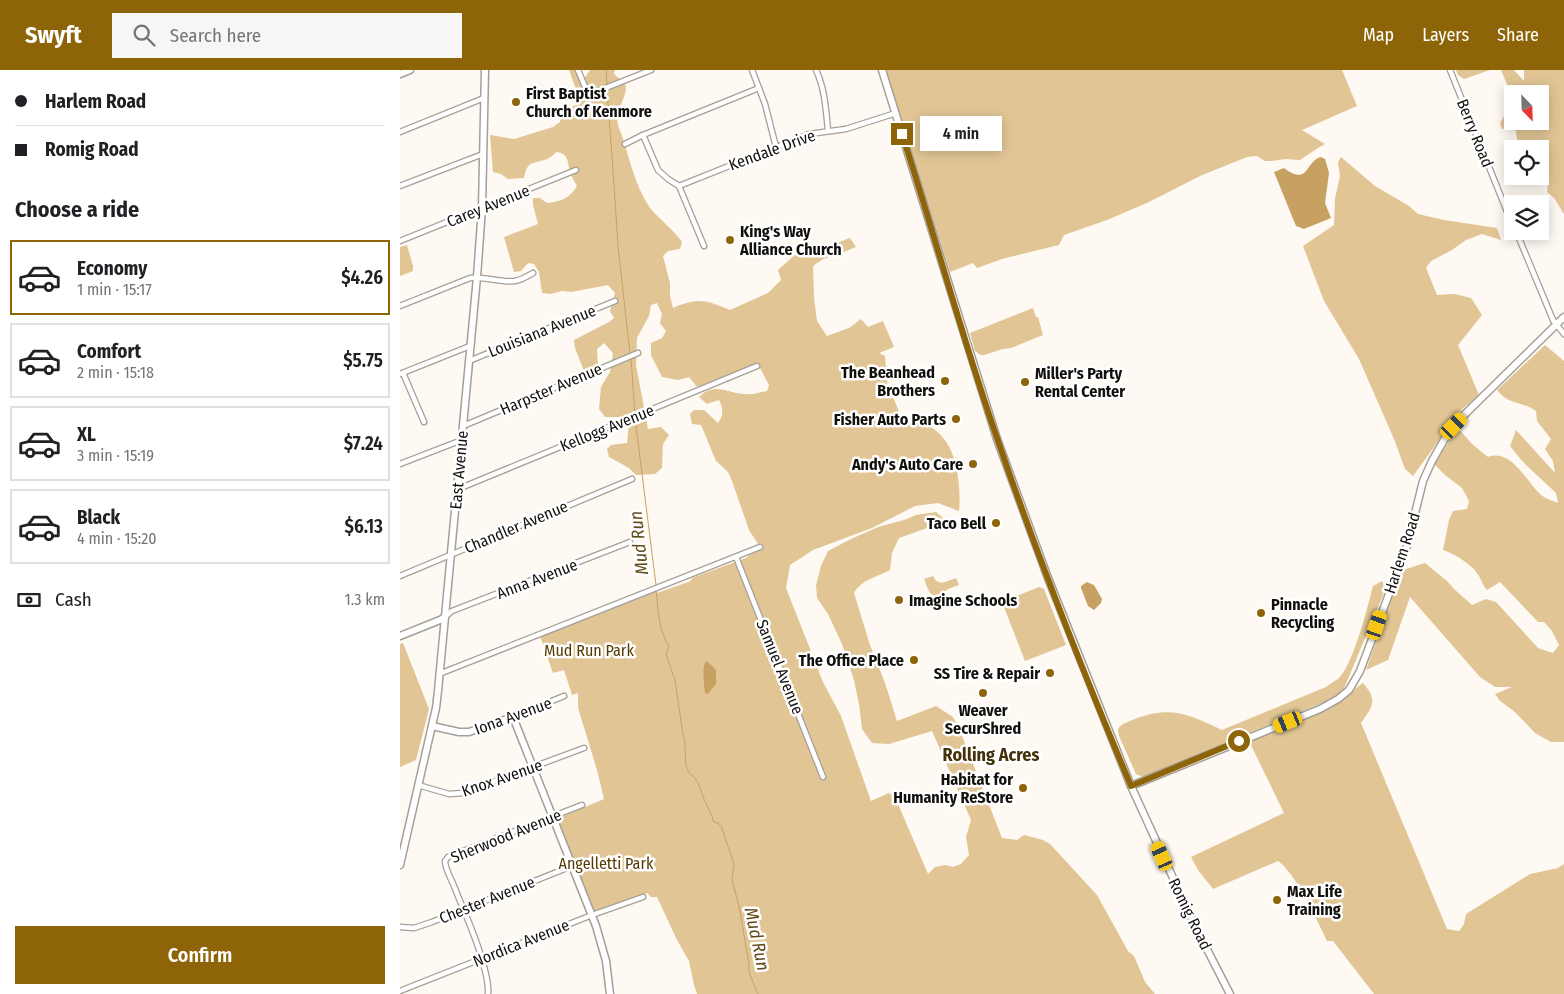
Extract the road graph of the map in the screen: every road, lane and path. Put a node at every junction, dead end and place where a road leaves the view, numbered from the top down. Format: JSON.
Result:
{"nodes":[{"id":1,"x":410,"y":70,"type":"edge"},
{"id":2,"x":485,"y":70,"type":"edge"},
{"id":3,"x":578,"y":70,"type":"edge"},
{"id":4,"x":651,"y":70,"type":"edge"},
{"id":5,"x":752,"y":70,"type":"edge"},
{"id":6,"x":816,"y":70,"type":"edge"},
{"id":7,"x":882,"y":70,"type":"edge"},
{"id":8,"x":1450,"y":70,"type":"edge"},
{"id":9,"x":400,"y":74,"type":"edge"},
{"id":10,"x":759,"y":88,"type":"junction"},
{"id":11,"x":484,"y":98,"type":"junction"},
{"id":12,"x":896,"y":112,"type":"junction"},
{"id":13,"x":828,"y":131,"type":"junction"},
{"id":14,"x":400,"y":132,"type":"edge"},
{"id":15,"x":643,"y":135,"type":"junction"},
{"id":16,"x":625,"y":144,"type":"dead end"},
{"id":17,"x":776,"y":147,"type":"junction"},
{"id":18,"x":483,"y":154,"type":"junction"},
{"id":19,"x":576,"y":170,"type":"dead end"},
{"id":20,"x":400,"y":186,"type":"edge"},
{"id":21,"x":679,"y":186,"type":"junction"},
{"id":22,"x":1504,"y":204,"type":"edge"},
{"id":23,"x":482,"y":208,"type":"junction"},
{"id":24,"x":1520,"y":240,"type":"edge"},
{"id":25,"x":400,"y":241,"type":"edge"},
{"id":26,"x":704,"y":246,"type":"dead end"},
{"id":27,"x":534,"y":273,"type":"dead end"},
{"id":28,"x":477,"y":277,"type":"junction"},
{"id":29,"x":615,"y":301,"type":"dead end"},
{"id":30,"x":400,"y":306,"type":"edge"},
{"id":31,"x":1564,"y":317,"type":"edge"},
{"id":32,"x":1556,"y":325,"type":"junction"},
{"id":33,"x":1564,"y":334,"type":"edge"},
{"id":34,"x":470,"y":346,"type":"junction"},
{"id":35,"x":638,"y":353,"type":"dead end"},
{"id":36,"x":470,"y":361,"type":"junction"},
{"id":37,"x":757,"y":366,"type":"dead end"},
{"id":38,"x":402,"y":373,"type":"edge"},
{"id":39,"x":424,"y":422,"type":"dead end"},
{"id":40,"x":463,"y":426,"type":"junction"},
{"id":41,"x":462,"y":440,"type":"junction"},
{"id":42,"x":400,"y":464,"type":"edge"},
{"id":43,"x":632,"y":479,"type":"dead end"},
{"id":44,"x":458,"y":489,"type":"junction"},
{"id":45,"x":630,"y":542,"type":"dead end"},
{"id":46,"x":760,"y":547,"type":"dead end"},
{"id":47,"x":451,"y":554,"type":"junction"},
{"id":48,"x":736,"y":557,"type":"junction"},
{"id":49,"x":400,"y":576,"type":"edge"},
{"id":50,"x":445,"y":617,"type":"junction"},
{"id":51,"x":400,"y":636,"type":"edge"},
{"id":52,"x":440,"y":674,"type":"junction"},
{"id":53,"x":564,"y":696,"type":"dead end"},
{"id":54,"x":513,"y":717,"type":"junction"},
{"id":55,"x":432,"y":726,"type":"junction"},
{"id":56,"x":584,"y":748,"type":"dead end"},
{"id":57,"x":533,"y":767,"type":"junction"},
{"id":58,"x":824,"y":777,"type":"dead end"},
{"id":59,"x":418,"y":786,"type":"junction"},
{"id":60,"x":1131,"y":786,"type":"junction"},
{"id":61,"x":582,"y":805,"type":"dead end"},
{"id":62,"x":554,"y":817,"type":"junction"},
{"id":63,"x":400,"y":865,"type":"edge"},
{"id":64,"x":572,"y":866,"type":"junction"},
{"id":65,"x":643,"y":897,"type":"dead end"},
{"id":66,"x":463,"y":910,"type":"junction"},
{"id":67,"x":592,"y":915,"type":"junction"},
{"id":68,"x":400,"y":927,"type":"edge"},
{"id":69,"x":482,"y":959,"type":"junction"},
{"id":70,"x":400,"y":991,"type":"edge"},
{"id":71,"x":488,"y":994,"type":"edge"},
{"id":72,"x":610,"y":994,"type":"edge"},
{"id":73,"x":1230,"y":994,"type":"edge"}],
"edges":[{"from":1,"to":9,"type":"street"},
{"from":2,"to":11,"type":"street","name":"East Avenue"},
{"from":3,"to":4,"type":"street"},
{"from":5,"to":10,"type":"street"},
{"from":6,"to":13,"type":"street"},
{"from":7,"to":12,"type":"street","name":"Romig Road"},
{"from":8,"to":22,"type":"street","name":"Berry Road"},
{"from":10,"to":15,"type":"street"},
{"from":10,"to":17,"type":"street"},
{"from":11,"to":14,"type":"street"},
{"from":11,"to":18,"type":"street","name":"East Avenue"},
{"from":12,"to":13,"type":"street","name":"Kendale Drive"},
{"from":12,"to":60,"type":"street","name":"Romig Road"},
{"from":13,"to":17,"type":"street","name":"Kendale Drive"},
{"from":15,"to":16,"type":"street"},
{"from":15,"to":21,"type":"street"},
{"from":17,"to":21,"type":"street","name":"Kendale Drive"},
{"from":18,"to":20,"type":"street"},
{"from":18,"to":23,"type":"street","name":"East Avenue"},
{"from":19,"to":23,"type":"street","name":"Carey Avenue"},
{"from":21,"to":26,"type":"street"},
{"from":23,"to":25,"type":"street","name":"Carey Avenue"},
{"from":23,"to":28,"type":"street","name":"East Avenue"},
{"from":24,"to":32,"type":"street"},
{"from":27,"to":28,"type":"street"},
{"from":28,"to":30,"type":"street"},
{"from":28,"to":34,"type":"street","name":"East Avenue"},
{"from":29,"to":36,"type":"street","name":"Louisiana Avenue"},
{"from":31,"to":32,"type":"street","name":"Harlem Road"},
{"from":32,"to":33,"type":"street"},
{"from":32,"to":60,"type":"street","name":"Harlem Road"},
{"from":34,"to":36,"type":"street","name":"East Avenue"},
{"from":34,"to":38,"type":"street","name":"Louisiana Avenue"},
{"from":35,"to":40,"type":"street","name":"Harpster Avenue"},
{"from":36,"to":40,"type":"street","name":"East Avenue"},
{"from":37,"to":44,"type":"street","name":"Kellogg Avenue"},
{"from":38,"to":39,"type":"street"},
{"from":40,"to":41,"type":"street","name":"East Avenue"},
{"from":41,"to":42,"type":"street"},
{"from":41,"to":44,"type":"street","name":"East Avenue"},
{"from":43,"to":47,"type":"street","name":"Chandler Avenue"},
{"from":44,"to":47,"type":"street","name":"East Avenue"},
{"from":45,"to":50,"type":"street","name":"Anna Avenue"},
{"from":46,"to":48,"type":"street"},
{"from":47,"to":49,"type":"street","name":"Chandler Avenue"},
{"from":47,"to":50,"type":"street","name":"East Avenue"},
{"from":48,"to":52,"type":"street"},
{"from":48,"to":58,"type":"street","name":"Samuel Avenue"},
{"from":50,"to":51,"type":"street"},
{"from":50,"to":52,"type":"street","name":"East Avenue"},
{"from":52,"to":55,"type":"street","name":"East Avenue"},
{"from":53,"to":54,"type":"street","name":"Iona Avenue"},
{"from":54,"to":55,"type":"street","name":"Iona Avenue"},
{"from":54,"to":57,"type":"street"},
{"from":55,"to":59,"type":"street","name":"East Avenue"},
{"from":56,"to":57,"type":"street","name":"Knox Avenue"},
{"from":57,"to":59,"type":"street","name":"Knox Avenue"},
{"from":57,"to":62,"type":"street"},
{"from":59,"to":63,"type":"street","name":"East Avenue"},
{"from":60,"to":73,"type":"street","name":"Romig Road"},
{"from":61,"to":62,"type":"street","name":"Sherwood Avenue"},
{"from":62,"to":64,"type":"street"},
{"from":62,"to":66,"type":"street","name":"Sherwood Avenue"},
{"from":64,"to":66,"type":"street","name":"Chester Avenue"},
{"from":64,"to":67,"type":"street"},
{"from":65,"to":67,"type":"street","name":"Nordica Avenue"},
{"from":66,"to":68,"type":"street","name":"Chester Avenue"},
{"from":66,"to":69,"type":"street"},
{"from":67,"to":69,"type":"street","name":"Nordica Avenue"},
{"from":67,"to":72,"type":"street"},
{"from":69,"to":70,"type":"street","name":"Nordica Avenue"},
{"from":69,"to":71,"type":"street"}]}
